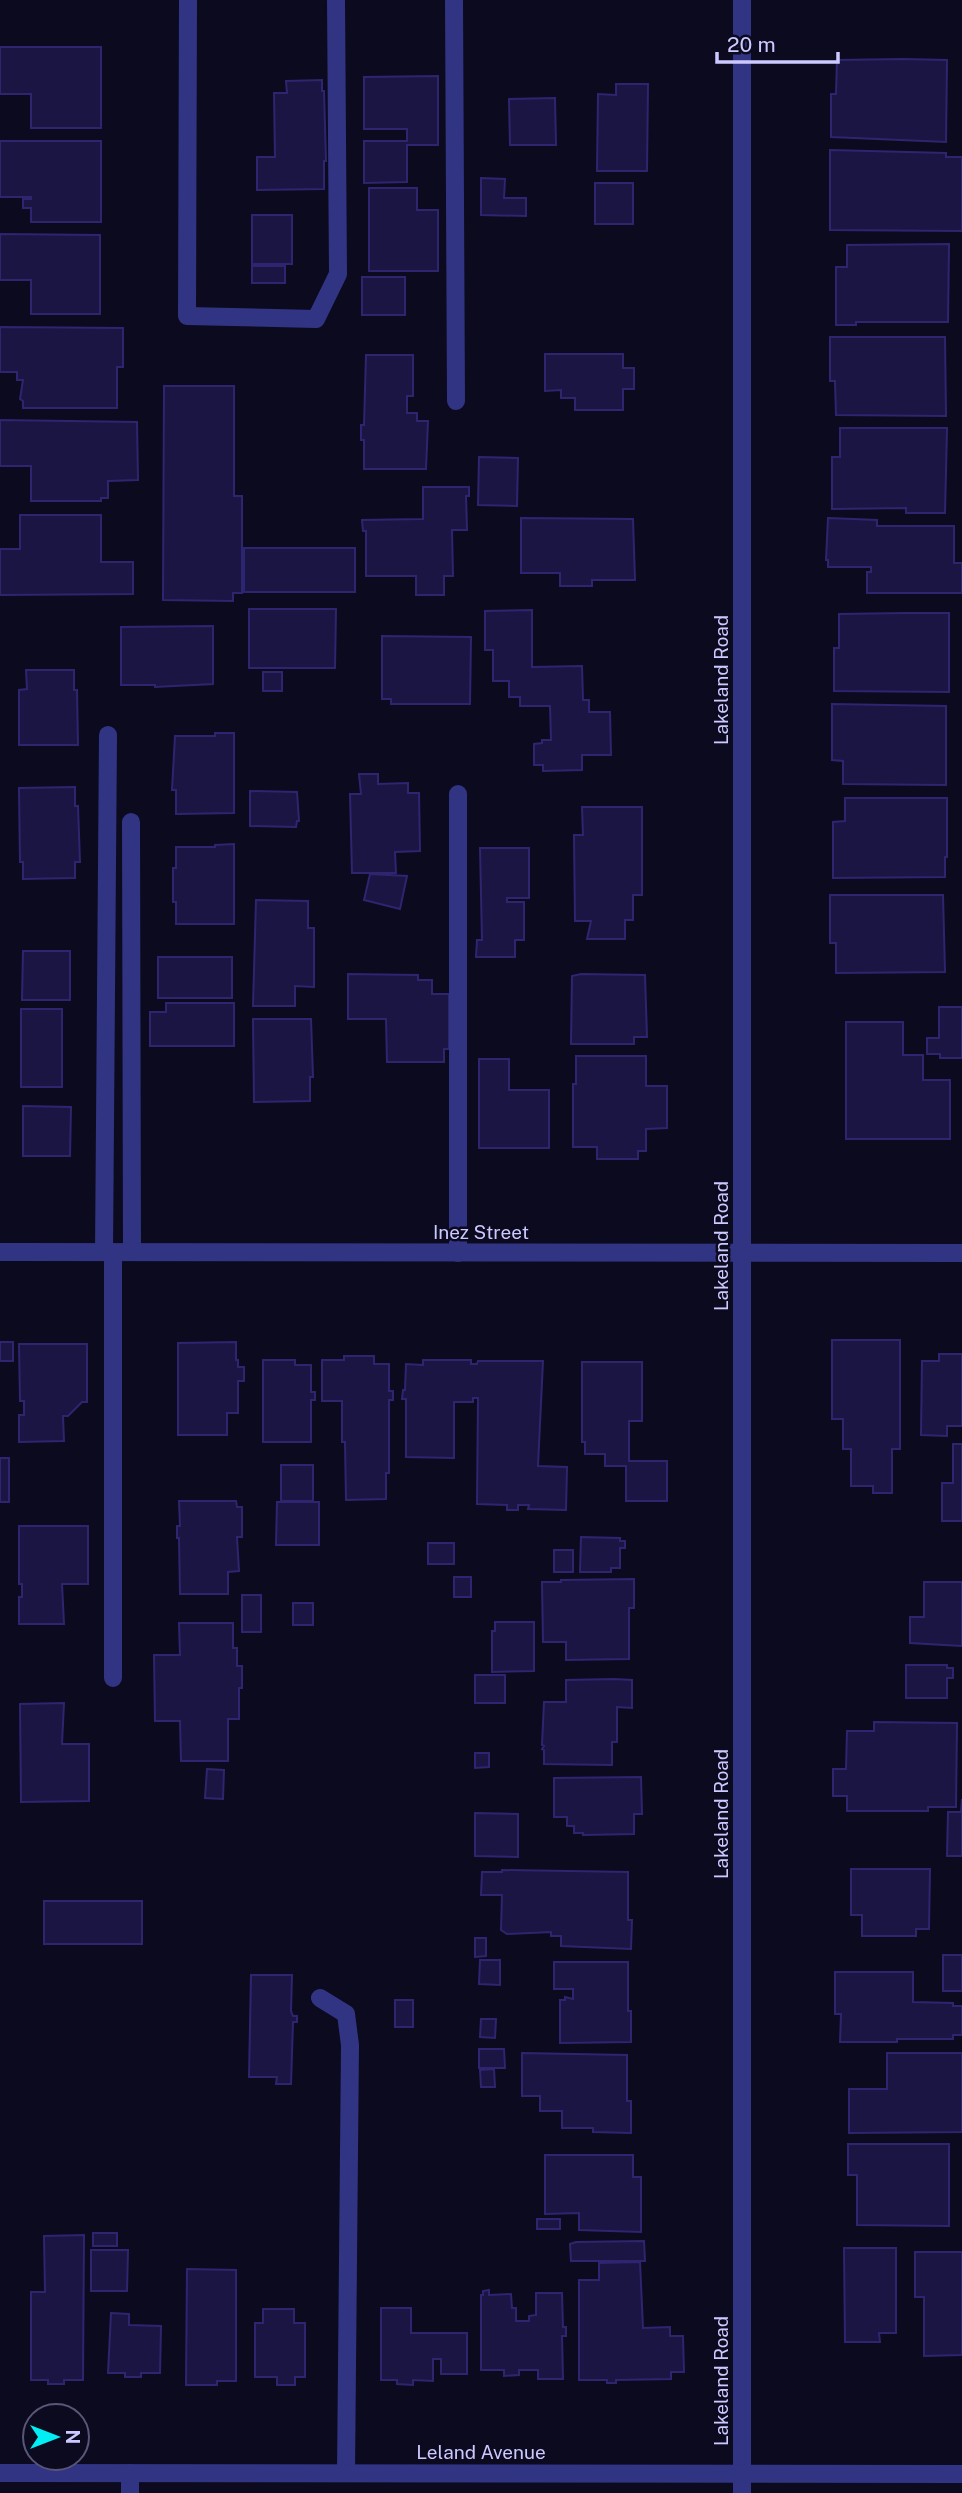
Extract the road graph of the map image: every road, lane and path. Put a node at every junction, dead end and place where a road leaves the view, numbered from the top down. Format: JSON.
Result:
{"nodes":[{"id":1,"x":188,"y":0,"type":"edge"},
{"id":2,"x":336,"y":0,"type":"edge"},
{"id":3,"x":454,"y":0,"type":"edge"},
{"id":4,"x":742,"y":0,"type":"edge"},
{"id":5,"x":456,"y":401,"type":"dead end"},
{"id":6,"x":108,"y":734,"type":"dead end"},
{"id":7,"x":458,"y":794,"type":"dead end"},
{"id":8,"x":131,"y":822,"type":"dead end"},
{"id":9,"x":0,"y":1252,"type":"edge"},
{"id":10,"x":109,"y":1252,"type":"junction"},
{"id":11,"x":132,"y":1252,"type":"junction"},
{"id":12,"x":458,"y":1253,"type":"junction"},
{"id":13,"x":742,"y":1253,"type":"junction"},
{"id":14,"x":962,"y":1253,"type":"edge"},
{"id":15,"x":113,"y":1678,"type":"dead end"},
{"id":16,"x":320,"y":1998,"type":"dead end"},
{"id":17,"x":0,"y":2473,"type":"edge"},
{"id":18,"x":130,"y":2473,"type":"junction"},
{"id":19,"x":346,"y":2473,"type":"junction"},
{"id":20,"x":742,"y":2473,"type":"junction"},
{"id":21,"x":962,"y":2474,"type":"edge"},
{"id":22,"x":130,"y":2493,"type":"edge"},
{"id":23,"x":742,"y":2493,"type":"edge"}],
"edges":[{"from":1,"to":2,"type":"street"},
{"from":3,"to":5,"type":"street"},
{"from":4,"to":13,"type":"street","name":"Lakeland Road"},
{"from":6,"to":10,"type":"street"},
{"from":7,"to":12,"type":"street"},
{"from":8,"to":11,"type":"street"},
{"from":9,"to":10,"type":"street","name":"Inez Street"},
{"from":10,"to":11,"type":"street","name":"Inez Street"},
{"from":10,"to":15,"type":"street"},
{"from":11,"to":12,"type":"street","name":"Inez Street"},
{"from":12,"to":13,"type":"street","name":"Inez Street"},
{"from":13,"to":14,"type":"street","name":"Inez Street"},
{"from":13,"to":20,"type":"street","name":"Lakeland Road"},
{"from":16,"to":19,"type":"street"},
{"from":17,"to":18,"type":"street","name":"Leland Avenue"},
{"from":18,"to":19,"type":"street","name":"Leland Avenue"},
{"from":18,"to":22,"type":"street"},
{"from":19,"to":20,"type":"street","name":"Leland Avenue"},
{"from":20,"to":21,"type":"street","name":"Leland Avenue"},
{"from":20,"to":23,"type":"street","name":"Lakeland Road"}]}
